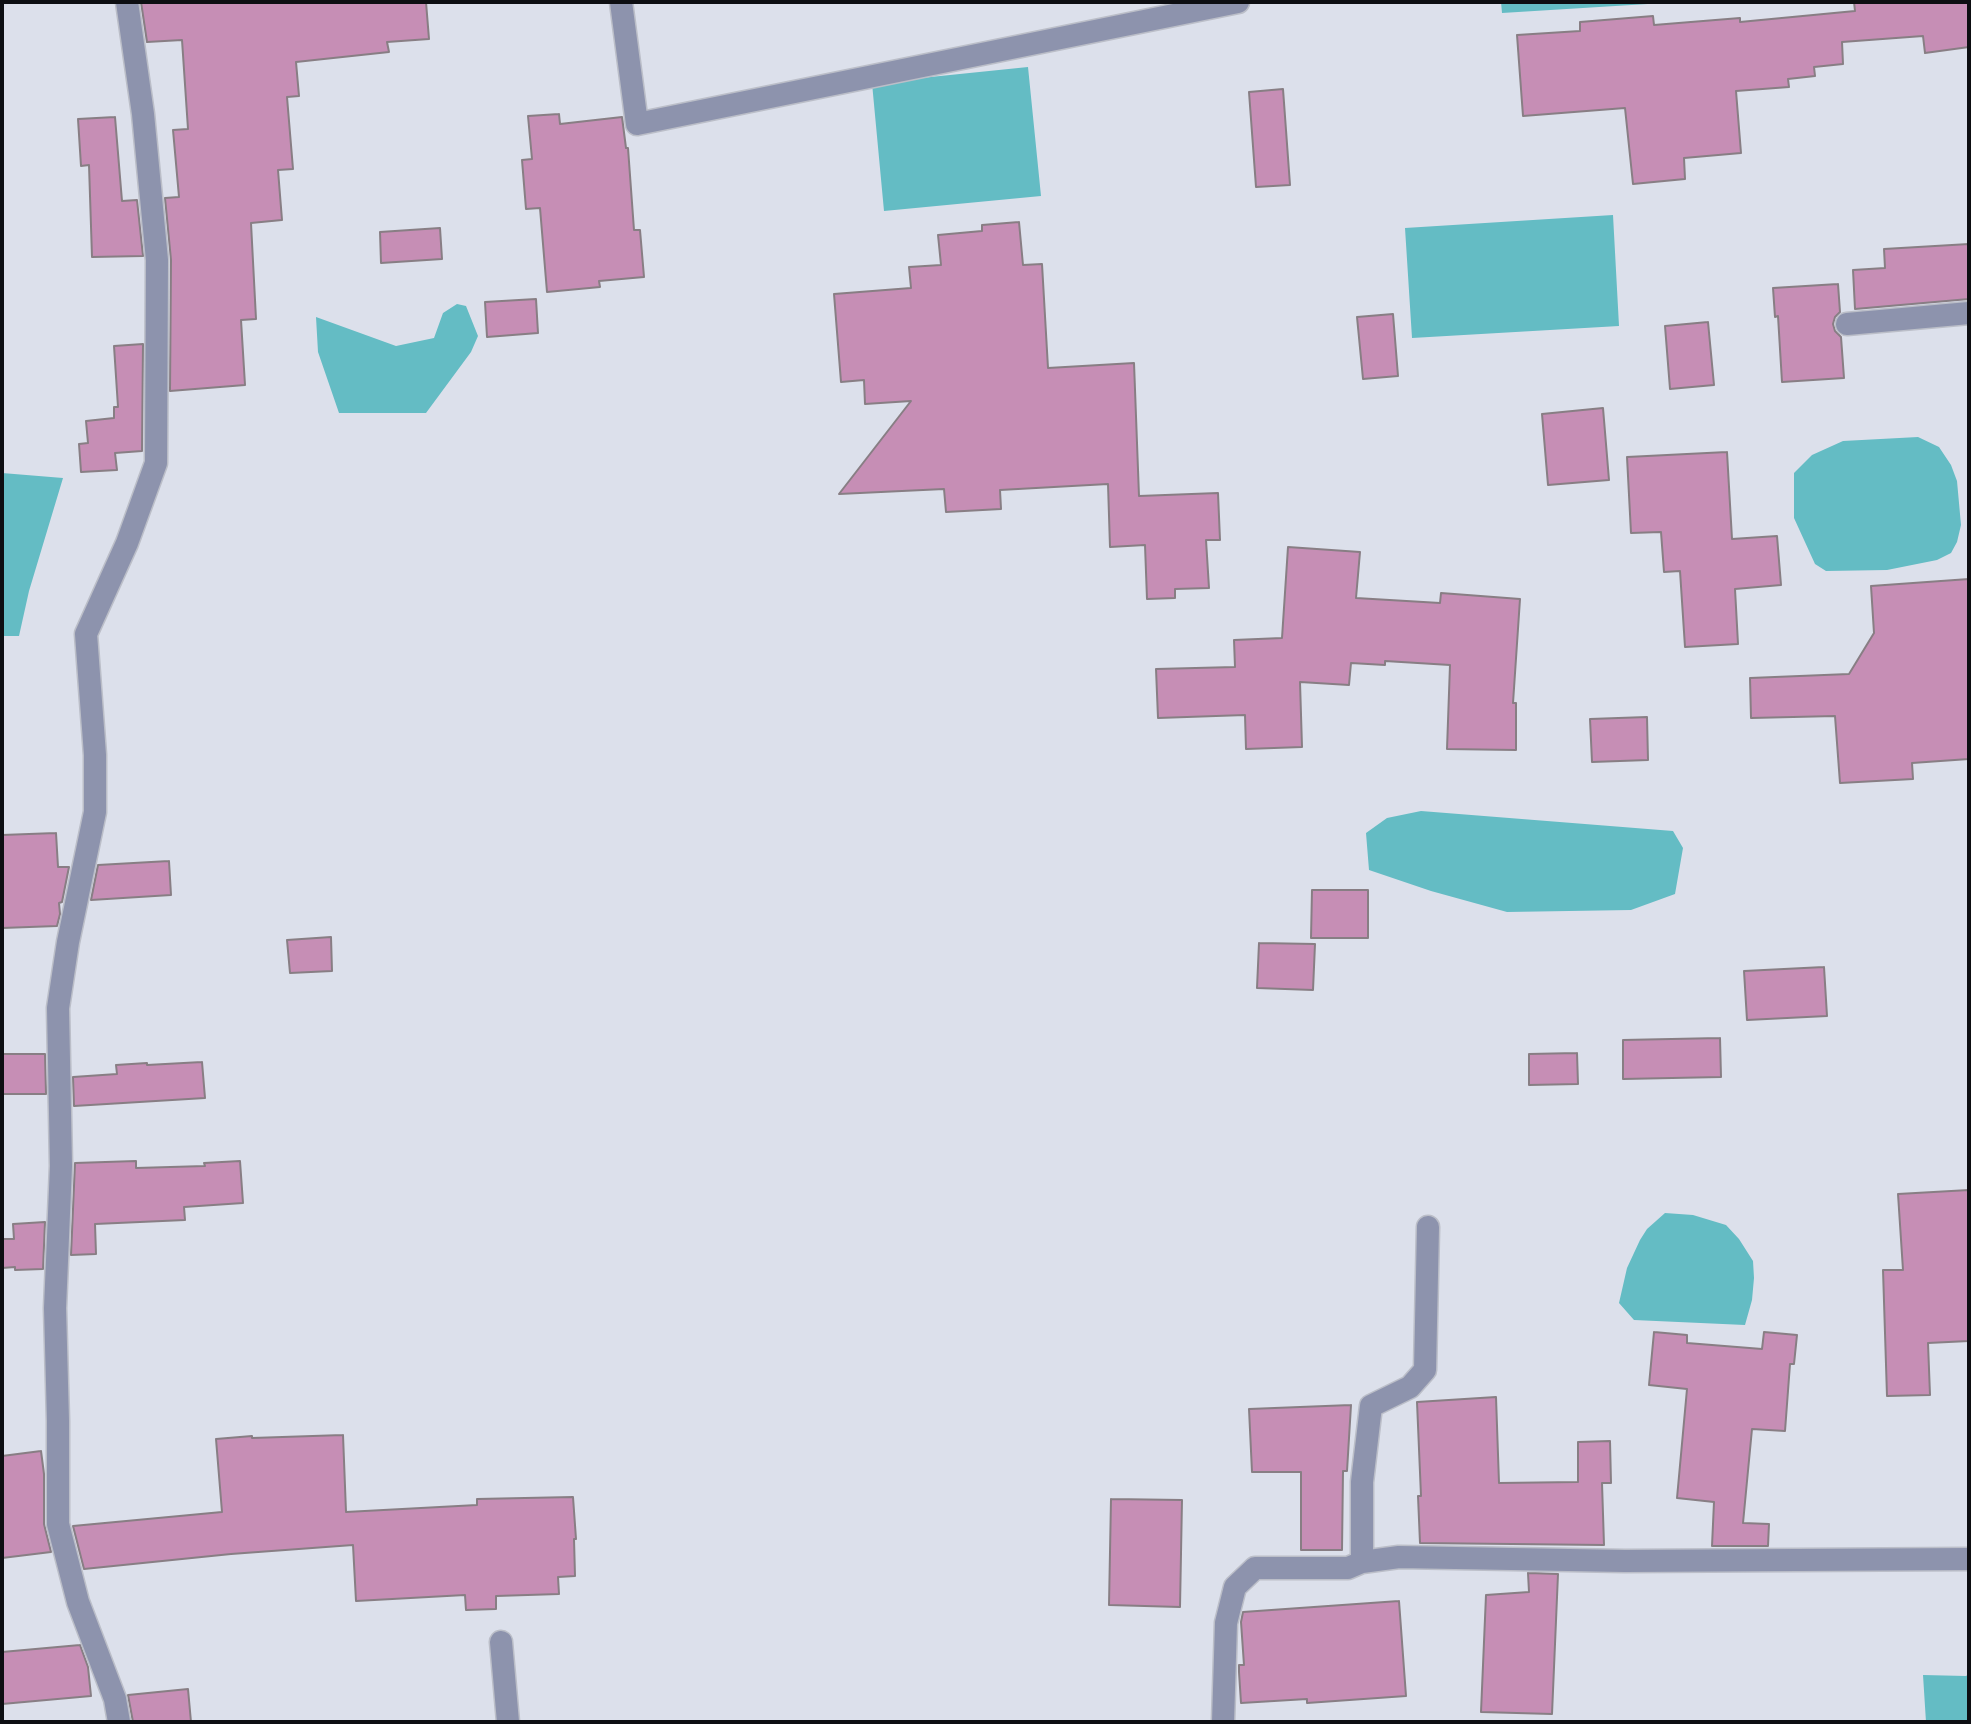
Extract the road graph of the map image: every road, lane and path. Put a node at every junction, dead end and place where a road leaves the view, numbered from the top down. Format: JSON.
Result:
{"nodes":[{"id":1,"x":127,"y":2,"type":"edge"},
{"id":2,"x":621,"y":2,"type":"edge"},
{"id":3,"x":1238,"y":2,"type":"edge"},
{"id":4,"x":1969,"y":313,"type":"edge"},
{"id":5,"x":1847,"y":324,"type":"dead end"},
{"id":6,"x":1428,"y":1227,"type":"dead end"},
{"id":7,"x":1969,"y":1559,"type":"edge"},
{"id":8,"x":1362,"y":1562,"type":"junction"},
{"id":9,"x":501,"y":1642,"type":"dead end"},
{"id":10,"x":119,"y":1722,"type":"edge"},
{"id":11,"x":508,"y":1722,"type":"edge"},
{"id":12,"x":1223,"y":1722,"type":"edge"}],
"edges":[{"from":1,"to":10,"type":"street"},
{"from":2,"to":3,"type":"street"},
{"from":4,"to":5,"type":"street"},
{"from":6,"to":8,"type":"street"},
{"from":7,"to":8,"type":"street"},
{"from":8,"to":12,"type":"street"},
{"from":9,"to":11,"type":"street"}]}
